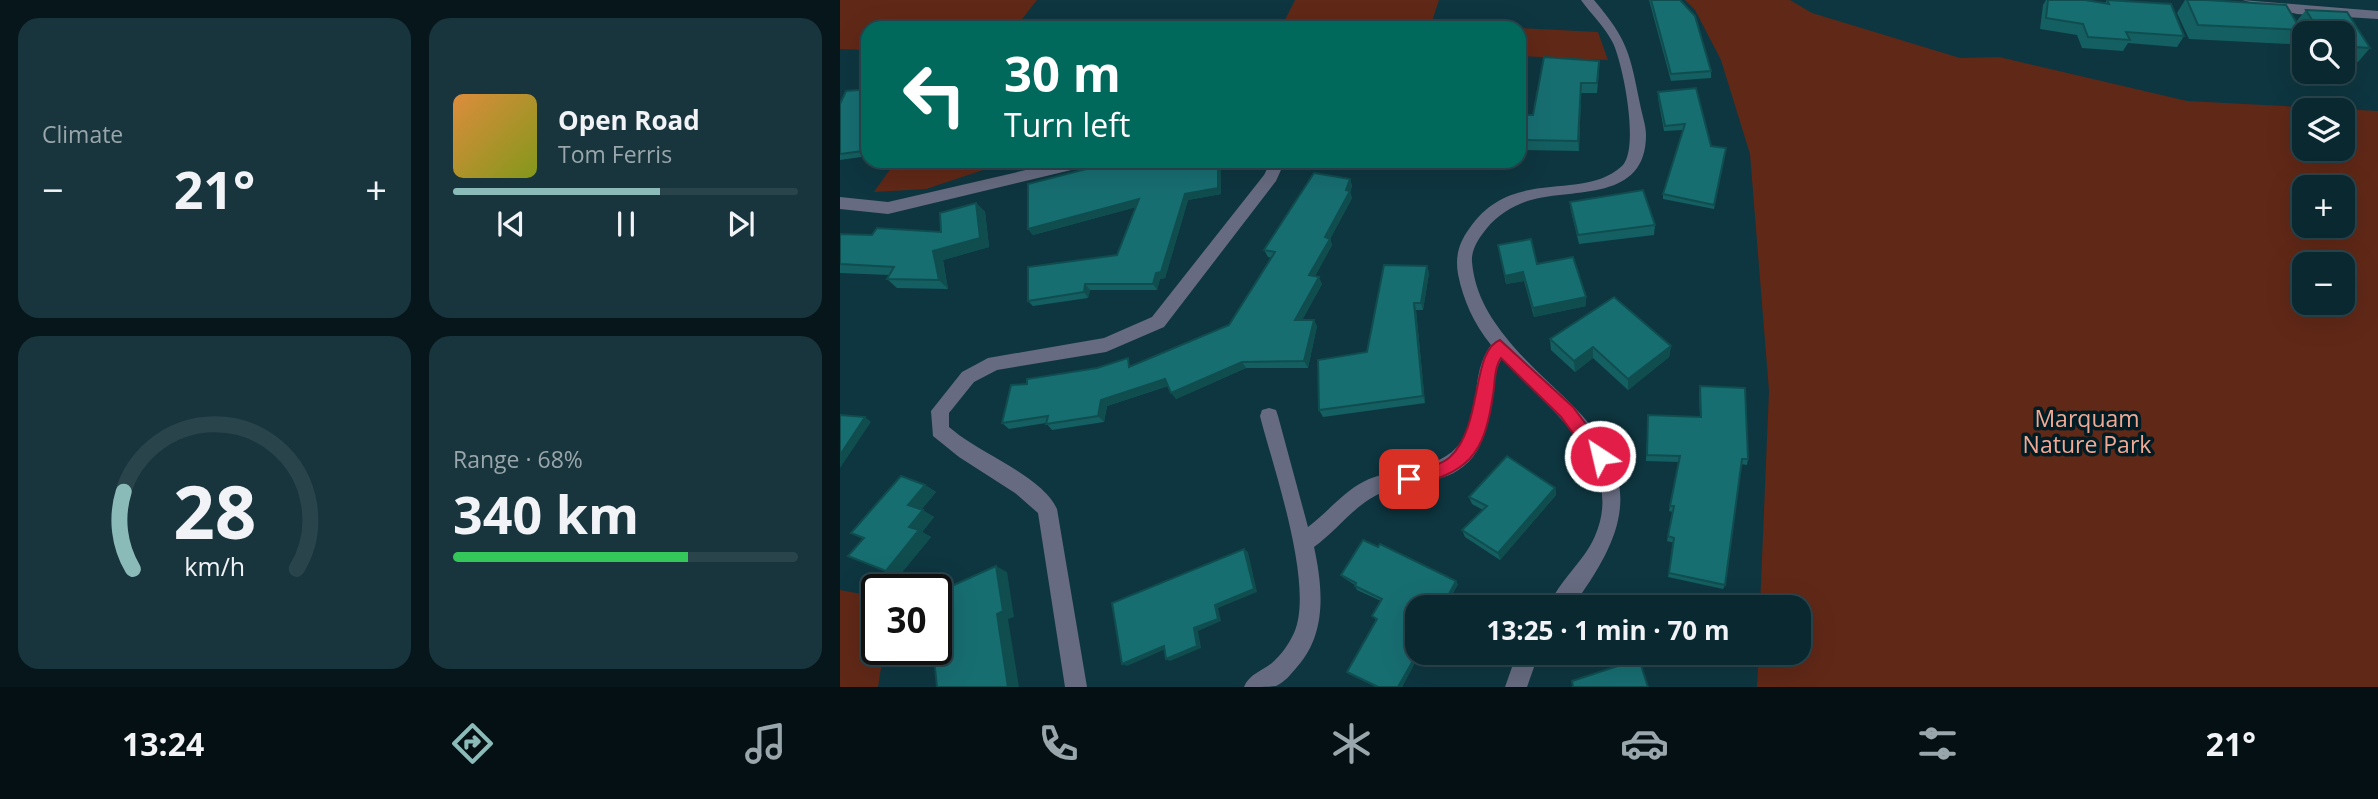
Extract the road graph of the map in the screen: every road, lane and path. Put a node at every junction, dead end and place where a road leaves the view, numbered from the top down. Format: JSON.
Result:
{"nodes":[{"id":1,"x":1587,"y":0,"type":"edge"},
{"id":2,"x":2248,"y":0,"type":"edge"},
{"id":3,"x":2378,"y":15,"type":"edge"},
{"id":4,"x":1058,"y":168,"type":"edge"},
{"id":5,"x":1275,"y":168,"type":"edge"},
{"id":6,"x":840,"y":203,"type":"edge"},
{"id":7,"x":1500,"y":347,"type":"junction"},
{"id":8,"x":1269,"y":416,"type":"dead end"},
{"id":9,"x":1303,"y":543,"type":"junction"},
{"id":10,"x":1568,"y":595,"type":"edge"},
{"id":11,"x":1524,"y":665,"type":"edge"},
{"id":12,"x":1076,"y":687,"type":"edge"},
{"id":13,"x":1255,"y":687,"type":"edge"},
{"id":14,"x":1516,"y":687,"type":"edge"}],
"edges":[{"from":1,"to":7,"type":"street"},
{"from":2,"to":3,"type":"street"},
{"from":4,"to":6,"type":"street"},
{"from":5,"to":12,"type":"street"},
{"from":7,"to":9,"type":"street"},
{"from":7,"to":10,"type":"street"},
{"from":8,"to":9,"type":"street"},
{"from":9,"to":13,"type":"street"},
{"from":11,"to":14,"type":"street"}]}
